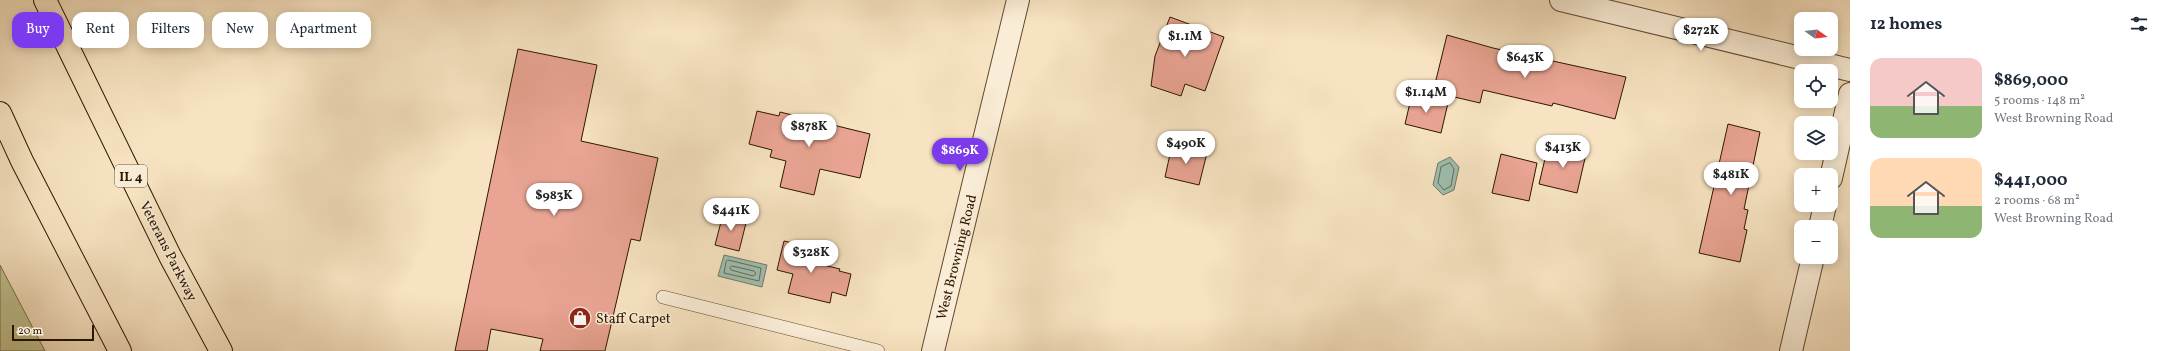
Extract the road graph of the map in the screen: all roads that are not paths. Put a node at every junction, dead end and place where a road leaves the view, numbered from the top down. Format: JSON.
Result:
{"nodes":[{"id":1,"x":44,"y":0,"type":"edge"},
{"id":2,"x":1018,"y":0,"type":"edge"},
{"id":3,"x":1561,"y":0,"type":"edge"},
{"id":4,"x":1850,"y":70,"type":"edge"},
{"id":5,"x":1850,"y":94,"type":"edge"},
{"id":6,"x":0,"y":114,"type":"edge"},
{"id":7,"x":1833,"y":168,"type":"edge"},
{"id":8,"x":1811,"y":264,"type":"edge"},
{"id":9,"x":663,"y":297,"type":"dead end"},
{"id":10,"x":120,"y":351,"type":"edge"},
{"id":11,"x":221,"y":351,"type":"edge"},
{"id":12,"x":878,"y":351,"type":"edge"},
{"id":13,"x":934,"y":351,"type":"edge"},
{"id":14,"x":1791,"y":351,"type":"edge"}],
"edges":[{"from":1,"to":11,"type":"highway","name":"Veterans Parkway","number":"IL 4"},
{"from":2,"to":13,"type":"street","name":"West Browning Road"},
{"from":3,"to":4,"type":"street"},
{"from":5,"to":7,"type":"street"},
{"from":6,"to":10,"type":"highway"},
{"from":8,"to":14,"type":"street"},
{"from":9,"to":12,"type":"lane"}]}
